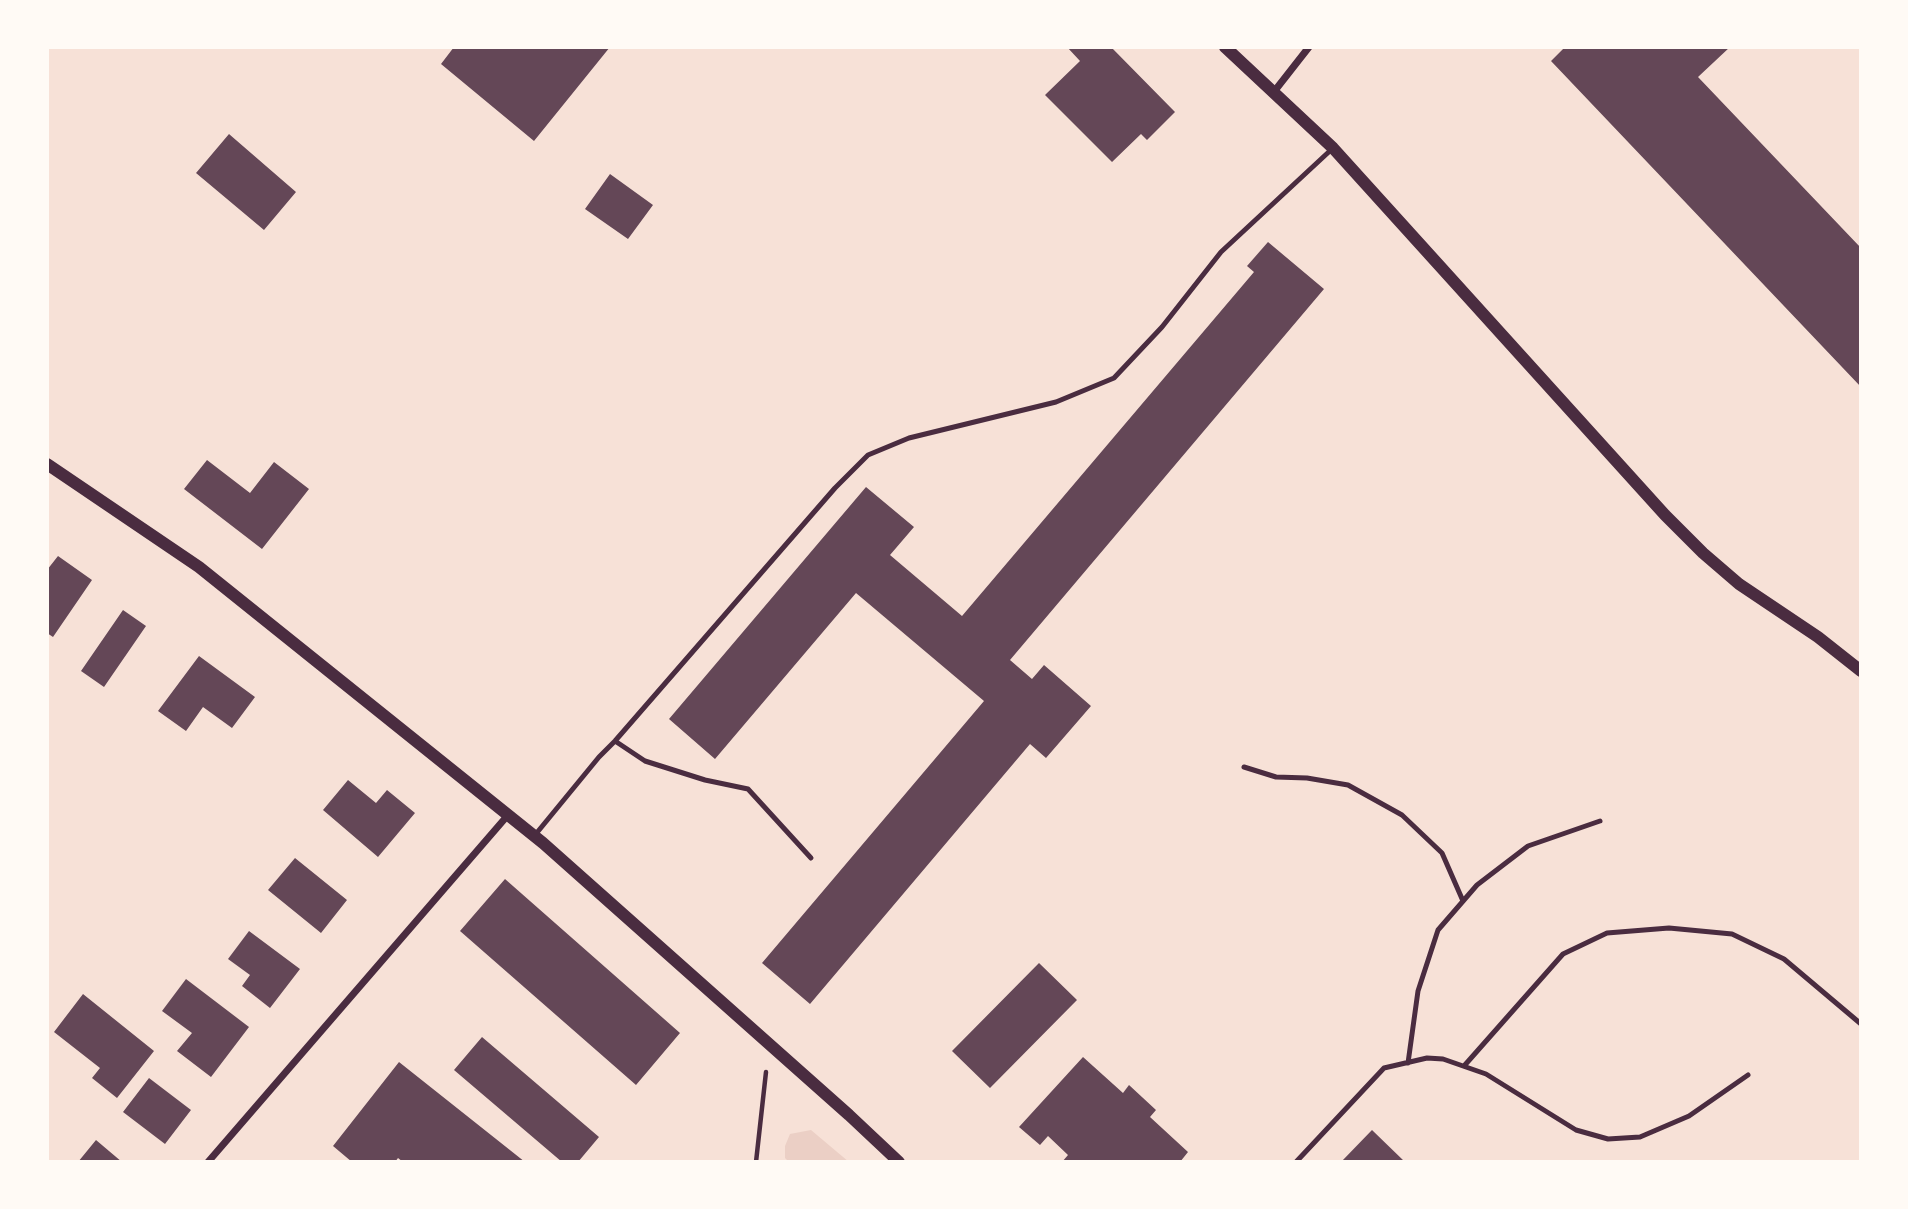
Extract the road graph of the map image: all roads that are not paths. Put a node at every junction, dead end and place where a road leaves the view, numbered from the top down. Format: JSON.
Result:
{"nodes":[{"id":1,"x":1225,"y":47,"type":"edge"},
{"id":2,"x":1309,"y":47,"type":"edge"},
{"id":3,"x":1273,"y":93,"type":"junction"},
{"id":4,"x":1333,"y":148,"type":"junction"},
{"id":5,"x":47,"y":464,"type":"edge"},
{"id":6,"x":1861,"y":671,"type":"edge"},
{"id":7,"x":615,"y":741,"type":"junction"},
{"id":8,"x":1244,"y":767,"type":"dead end"},
{"id":9,"x":508,"y":815,"type":"junction"},
{"id":10,"x":1600,"y":821,"type":"dead end"},
{"id":11,"x":534,"y":836,"type":"junction"},
{"id":12,"x":811,"y":858,"type":"dead end"},
{"id":13,"x":1463,"y":901,"type":"junction"},
{"id":14,"x":1861,"y":1024,"type":"edge"},
{"id":15,"x":1408,"y":1063,"type":"junction"},
{"id":16,"x":1464,"y":1066,"type":"junction"},
{"id":17,"x":1748,"y":1074,"type":"dead end"},
{"id":18,"x":208,"y":1162,"type":"edge"},
{"id":19,"x":899,"y":1162,"type":"edge"},
{"id":20,"x":1296,"y":1162,"type":"edge"}],
"edges":[{"from":1,"to":3,"type":"street"},
{"from":2,"to":3,"type":"street"},
{"from":3,"to":4,"type":"street"},
{"from":4,"to":6,"type":"street"},
{"from":4,"to":7,"type":"lane"},
{"from":5,"to":9,"type":"street"},
{"from":7,"to":11,"type":"lane"},
{"from":7,"to":12,"type":"lane"},
{"from":8,"to":13,"type":"lane"},
{"from":9,"to":11,"type":"street"},
{"from":9,"to":18,"type":"street"},
{"from":10,"to":13,"type":"lane"},
{"from":11,"to":19,"type":"street"},
{"from":13,"to":15,"type":"lane"},
{"from":14,"to":16,"type":"lane"},
{"from":15,"to":16,"type":"lane"},
{"from":15,"to":20,"type":"lane"},
{"from":16,"to":17,"type":"lane"}]}
